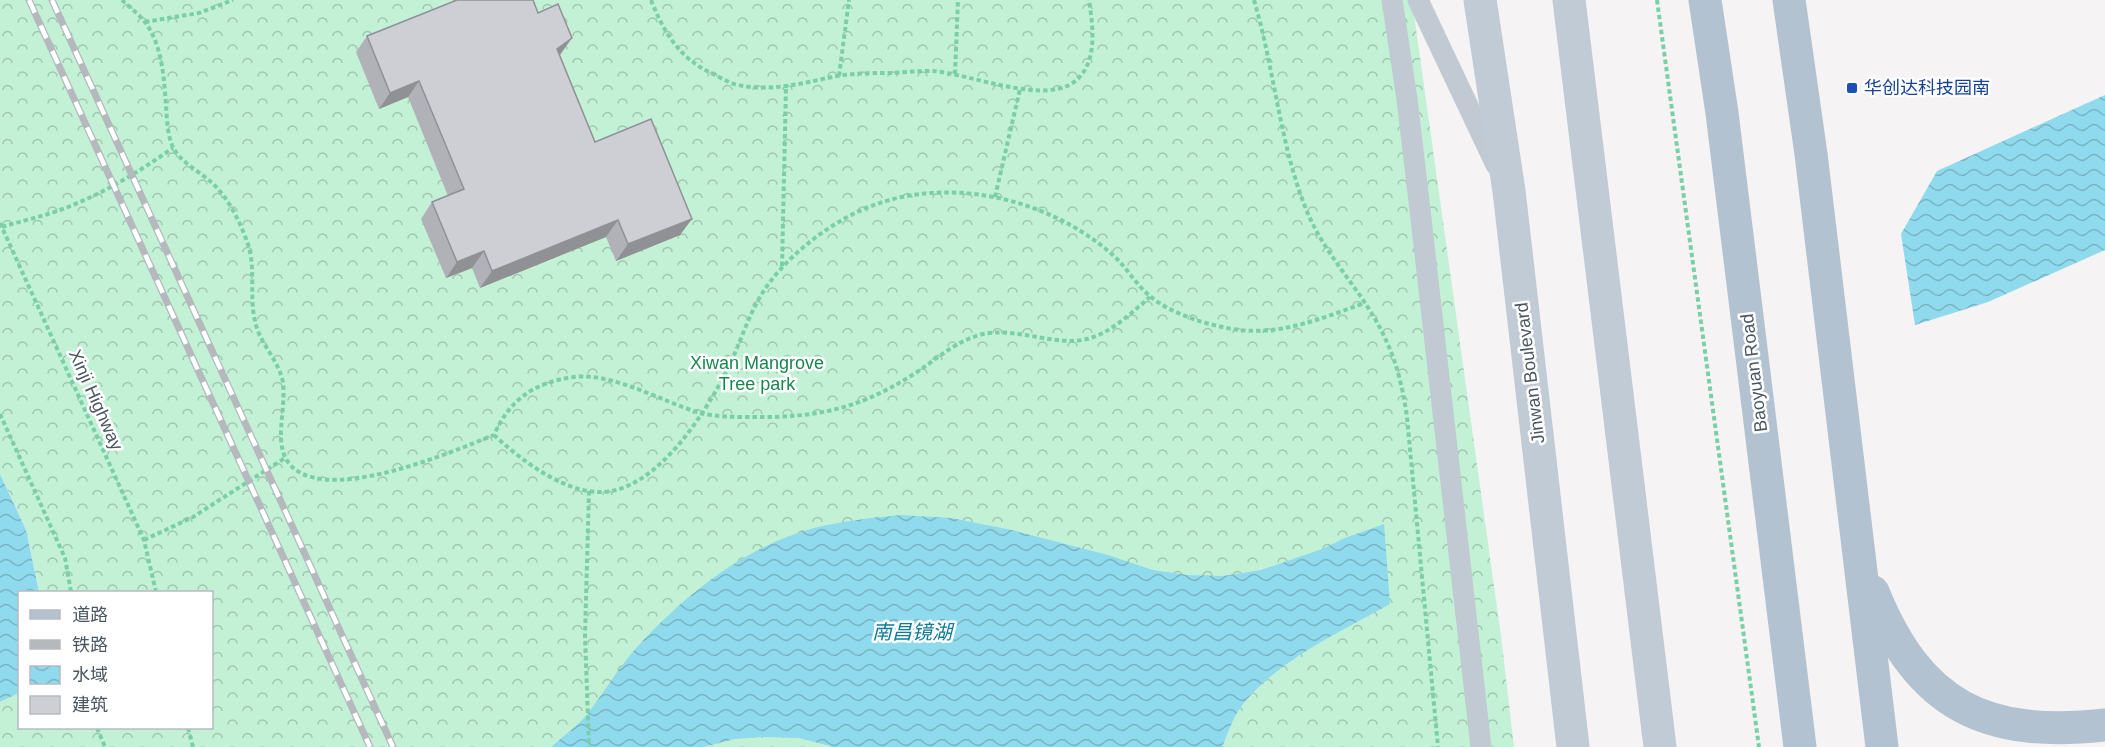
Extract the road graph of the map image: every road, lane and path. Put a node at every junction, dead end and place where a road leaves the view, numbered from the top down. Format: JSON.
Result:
{"nodes":[{"id":1,"x":122,"y":0,"type":"edge"},
{"id":2,"x":233,"y":0,"type":"edge"},
{"id":3,"x":651,"y":0,"type":"edge"},
{"id":4,"x":849,"y":0,"type":"edge"},
{"id":5,"x":958,"y":0,"type":"edge"},
{"id":6,"x":1089,"y":0,"type":"edge"},
{"id":7,"x":1254,"y":0,"type":"edge"},
{"id":8,"x":1392,"y":0,"type":"edge"},
{"id":9,"x":1418,"y":0,"type":"edge"},
{"id":10,"x":1480,"y":0,"type":"edge"},
{"id":11,"x":1569,"y":0,"type":"edge"},
{"id":12,"x":1657,"y":0,"type":"edge"},
{"id":13,"x":1705,"y":0,"type":"edge"},
{"id":14,"x":1789,"y":0,"type":"edge"},
{"id":15,"x":145,"y":22,"type":"junction"},
{"id":16,"x":955,"y":74,"type":"junction"},
{"id":17,"x":839,"y":76,"type":"junction"},
{"id":18,"x":786,"y":87,"type":"junction"},
{"id":19,"x":1020,"y":89,"type":"junction"},
{"id":20,"x":173,"y":148,"type":"junction"},
{"id":21,"x":1509,"y":191,"type":"junction"},
{"id":22,"x":995,"y":197,"type":"junction"},
{"id":23,"x":1,"y":225,"type":"edge"},
{"id":24,"x":782,"y":267,"type":"junction"},
{"id":25,"x":1150,"y":297,"type":"junction"},
{"id":26,"x":1365,"y":303,"type":"junction"},
{"id":27,"x":0,"y":414,"type":"edge"},
{"id":28,"x":702,"y":414,"type":"junction"},
{"id":29,"x":494,"y":435,"type":"junction"},
{"id":30,"x":285,"y":458,"type":"junction"},
{"id":31,"x":588,"y":490,"type":"junction"},
{"id":32,"x":1857,"y":536,"type":"junction"},
{"id":33,"x":144,"y":540,"type":"junction"},
{"id":34,"x":70,"y":591,"type":"edge"},
{"id":35,"x":156,"y":591,"type":"edge"},
{"id":36,"x":2105,"y":725,"type":"edge"},
{"id":37,"x":98,"y":729,"type":"edge"},
{"id":38,"x":188,"y":729,"type":"edge"},
{"id":39,"x":105,"y":747,"type":"edge"},
{"id":40,"x":193,"y":747,"type":"edge"},
{"id":41,"x":589,"y":747,"type":"edge"},
{"id":42,"x":1438,"y":747,"type":"edge"},
{"id":43,"x":1481,"y":747,"type":"edge"},
{"id":44,"x":1573,"y":747,"type":"edge"},
{"id":45,"x":1660,"y":747,"type":"edge"},
{"id":46,"x":1759,"y":747,"type":"edge"},
{"id":47,"x":1800,"y":747,"type":"edge"},
{"id":48,"x":1882,"y":747,"type":"edge"}],
"edges":[{"from":1,"to":15,"type":"path"},
{"from":2,"to":15,"type":"path"},
{"from":3,"to":18,"type":"path"},
{"from":4,"to":17,"type":"path"},
{"from":5,"to":16,"type":"path"},
{"from":6,"to":19,"type":"path"},
{"from":7,"to":26,"type":"path"},
{"from":8,"to":43,"type":"lane"},
{"from":9,"to":21,"type":"lane"},
{"from":10,"to":21,"type":"main road","name":"Jinwan Boulevard"},
{"from":11,"to":45,"type":"main road"},
{"from":12,"to":46,"type":"path"},
{"from":13,"to":47,"type":"main road","name":"Baoyuan Road"},
{"from":14,"to":32,"type":"main road"},
{"from":15,"to":20,"type":"path"},
{"from":16,"to":17,"type":"path"},
{"from":16,"to":19,"type":"path"},
{"from":17,"to":18,"type":"path"},
{"from":18,"to":24,"type":"path"},
{"from":19,"to":22,"type":"path"},
{"from":20,"to":23,"type":"path"},
{"from":20,"to":30,"type":"path"},
{"from":21,"to":44,"type":"main road","name":"Jinwan Boulevard"},
{"from":22,"to":24,"type":"path"},
{"from":22,"to":25,"type":"path"},
{"from":23,"to":33,"type":"path","name":"Xinji Highway"},
{"from":24,"to":28,"type":"path"},
{"from":25,"to":26,"type":"path"},
{"from":25,"to":28,"type":"path"},
{"from":26,"to":42,"type":"path"},
{"from":27,"to":34,"type":"path"},
{"from":28,"to":29,"type":"path"},
{"from":28,"to":31,"type":"path"},
{"from":29,"to":30,"type":"path"},
{"from":29,"to":31,"type":"path"},
{"from":30,"to":33,"type":"path"},
{"from":31,"to":41,"type":"path"},
{"from":32,"to":36,"type":"main road"},
{"from":32,"to":48,"type":"main road"},
{"from":33,"to":35,"type":"path","name":"Xinji Highway"},
{"from":37,"to":39,"type":"path"},
{"from":38,"to":40,"type":"path"}]}
